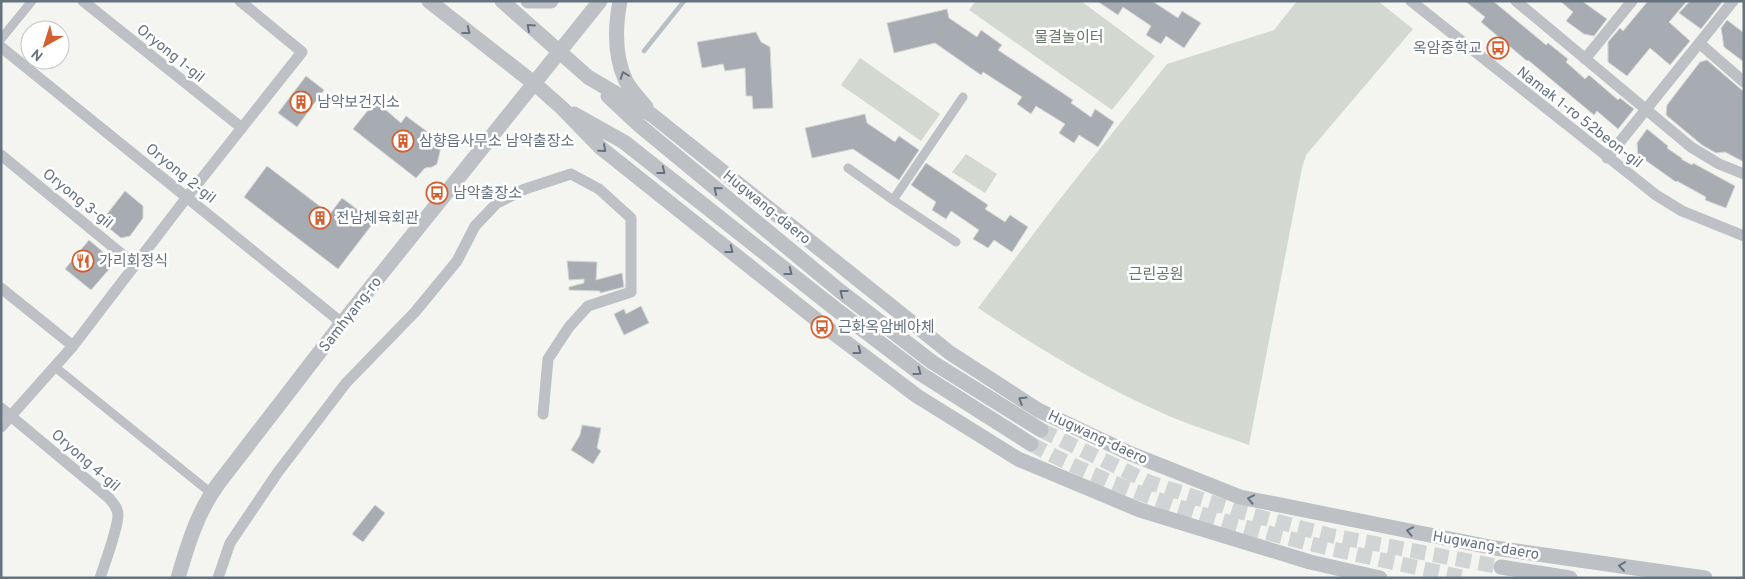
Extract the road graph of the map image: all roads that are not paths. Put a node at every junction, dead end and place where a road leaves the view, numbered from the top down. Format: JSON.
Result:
{"nodes":[{"id":1,"x":32,"y":1,"type":"edge"},
{"id":2,"x":83,"y":1,"type":"edge"},
{"id":3,"x":240,"y":1,"type":"edge"},
{"id":4,"x":429,"y":1,"type":"edge"},
{"id":5,"x":502,"y":1,"type":"edge"},
{"id":6,"x":528,"y":1,"type":"edge"},
{"id":7,"x":551,"y":1,"type":"edge"},
{"id":8,"x":600,"y":1,"type":"edge"},
{"id":9,"x":620,"y":1,"type":"edge"},
{"id":10,"x":1410,"y":1,"type":"edge"},
{"id":11,"x":1516,"y":1,"type":"edge"},
{"id":12,"x":1535,"y":1,"type":"edge"},
{"id":13,"x":1632,"y":1,"type":"edge"},
{"id":14,"x":1733,"y":1,"type":"edge"},
{"id":15,"x":1527,"y":11,"type":"junction"},
{"id":16,"x":1,"y":39,"type":"edge"},
{"id":17,"x":1699,"y":43,"type":"junction"},
{"id":18,"x":1,"y":47,"type":"edge"},
{"id":19,"x":559,"y":52,"type":"junction"},
{"id":20,"x":1585,"y":59,"type":"junction"},
{"id":21,"x":588,"y":77,"type":"junction"},
{"id":22,"x":1744,"y":82,"type":"edge"},
{"id":23,"x":535,"y":84,"type":"junction"},
{"id":24,"x":963,"y":97,"type":"dead end"},
{"id":25,"x":562,"y":108,"type":"junction"},
{"id":26,"x":1646,"y":110,"type":"junction"},
{"id":27,"x":652,"y":114,"type":"junction"},
{"id":28,"x":242,"y":128,"type":"junction"},
{"id":29,"x":1,"y":155,"type":"edge"},
{"id":30,"x":1607,"y":158,"type":"junction"},
{"id":31,"x":848,"y":168,"type":"dead end"},
{"id":32,"x":1744,"y":174,"type":"edge"},
{"id":33,"x":187,"y":197,"type":"junction"},
{"id":34,"x":893,"y":200,"type":"junction"},
{"id":35,"x":1744,"y":236,"type":"edge"},
{"id":36,"x":956,"y":242,"type":"dead end"},
{"id":37,"x":135,"y":265,"type":"junction"},
{"id":38,"x":1,"y":288,"type":"edge"},
{"id":39,"x":342,"y":323,"type":"junction"},
{"id":40,"x":73,"y":346,"type":"junction"},
{"id":41,"x":55,"y":367,"type":"junction"},
{"id":42,"x":1,"y":408,"type":"edge"},
{"id":43,"x":543,"y":414,"type":"dead end"},
{"id":44,"x":11,"y":416,"type":"junction"},
{"id":45,"x":1,"y":427,"type":"edge"},
{"id":46,"x":1041,"y":430,"type":"tunnel mouth"},
{"id":47,"x":1032,"y":444,"type":"tunnel mouth"},
{"id":48,"x":211,"y":493,"type":"junction"},
{"id":49,"x":1500,"y":567,"type":"tunnel mouth"},
{"id":50,"x":100,"y":578,"type":"edge"},
{"id":51,"x":178,"y":578,"type":"edge"},
{"id":52,"x":218,"y":578,"type":"edge"},
{"id":53,"x":1380,"y":578,"type":"edge"},
{"id":54,"x":1570,"y":578,"type":"edge"},
{"id":55,"x":1705,"y":578,"type":"edge"}],
"edges":[{"from":1,"to":16,"type":"street"},
{"from":2,"to":28,"type":"street","name":"Oryong 1-gil"},
{"from":3,"to":28,"type":"street"},
{"from":4,"to":23,"type":"street","one_way":true},
{"from":19,"to":5,"type":"street","name":"Hugwang-daero","one_way":true},
{"from":6,"to":7,"type":"street"},
{"from":8,"to":19,"type":"street","name":"Samhyang-ro"},
{"from":27,"to":9,"type":"street","one_way":true},
{"from":10,"to":30,"type":"street","name":"Namak 1-ro 52beon-gil"},
{"from":11,"to":15,"type":"street"},
{"from":12,"to":15,"type":"street"},
{"from":13,"to":20,"type":"street"},
{"from":14,"to":17,"type":"street"},
{"from":15,"to":20,"type":"street"},
{"from":17,"to":22,"type":"street"},
{"from":17,"to":26,"type":"street"},
{"from":18,"to":33,"type":"street","name":"Oryong 2-gil"},
{"from":19,"to":21,"type":"street","name":"Hugwang-daero"},
{"from":19,"to":23,"type":"street","name":"Samhyang-ro"},
{"from":20,"to":26,"type":"street"},
{"from":21,"to":27,"type":"street","name":"Hugwang-daero"},
{"from":46,"to":21,"type":"street","name":"Hugwang-daero","one_way":true},
{"from":23,"to":25,"type":"street"},
{"from":23,"to":39,"type":"street","name":"Samhyang-ro"},
{"from":24,"to":34,"type":"street"},
{"from":25,"to":47,"type":"street","one_way":true},
{"from":25,"to":53,"type":"street","one_way":true},
{"from":26,"to":30,"type":"street"},
{"from":26,"to":32,"type":"street"},
{"from":55,"to":27,"type":"street","name":"Hugwang-daero","one_way":true},
{"from":28,"to":33,"type":"street"},
{"from":29,"to":37,"type":"street","name":"Oryong 3-gil"},
{"from":30,"to":35,"type":"street","name":"Namak 1-ro 52beon-gil"},
{"from":31,"to":34,"type":"street"},
{"from":33,"to":37,"type":"street"},
{"from":33,"to":39,"type":"street","name":"Oryong 2-gil"},
{"from":34,"to":36,"type":"street"},
{"from":37,"to":40,"type":"street"},
{"from":38,"to":40,"type":"street"},
{"from":39,"to":48,"type":"street","name":"Samhyang-ro"},
{"from":40,"to":41,"type":"street"},
{"from":41,"to":44,"type":"street"},
{"from":41,"to":48,"type":"street"},
{"from":42,"to":44,"type":"street","name":"Oryong 4-gil"},
{"from":43,"to":52,"type":"street"},
{"from":44,"to":45,"type":"street"},
{"from":44,"to":50,"type":"street","name":"Oryong 4-gil"},
{"from":48,"to":51,"type":"street","name":"Samhyang-ro"},
{"from":49,"to":54,"type":"street","name":"Hugwang-daero"}]}
